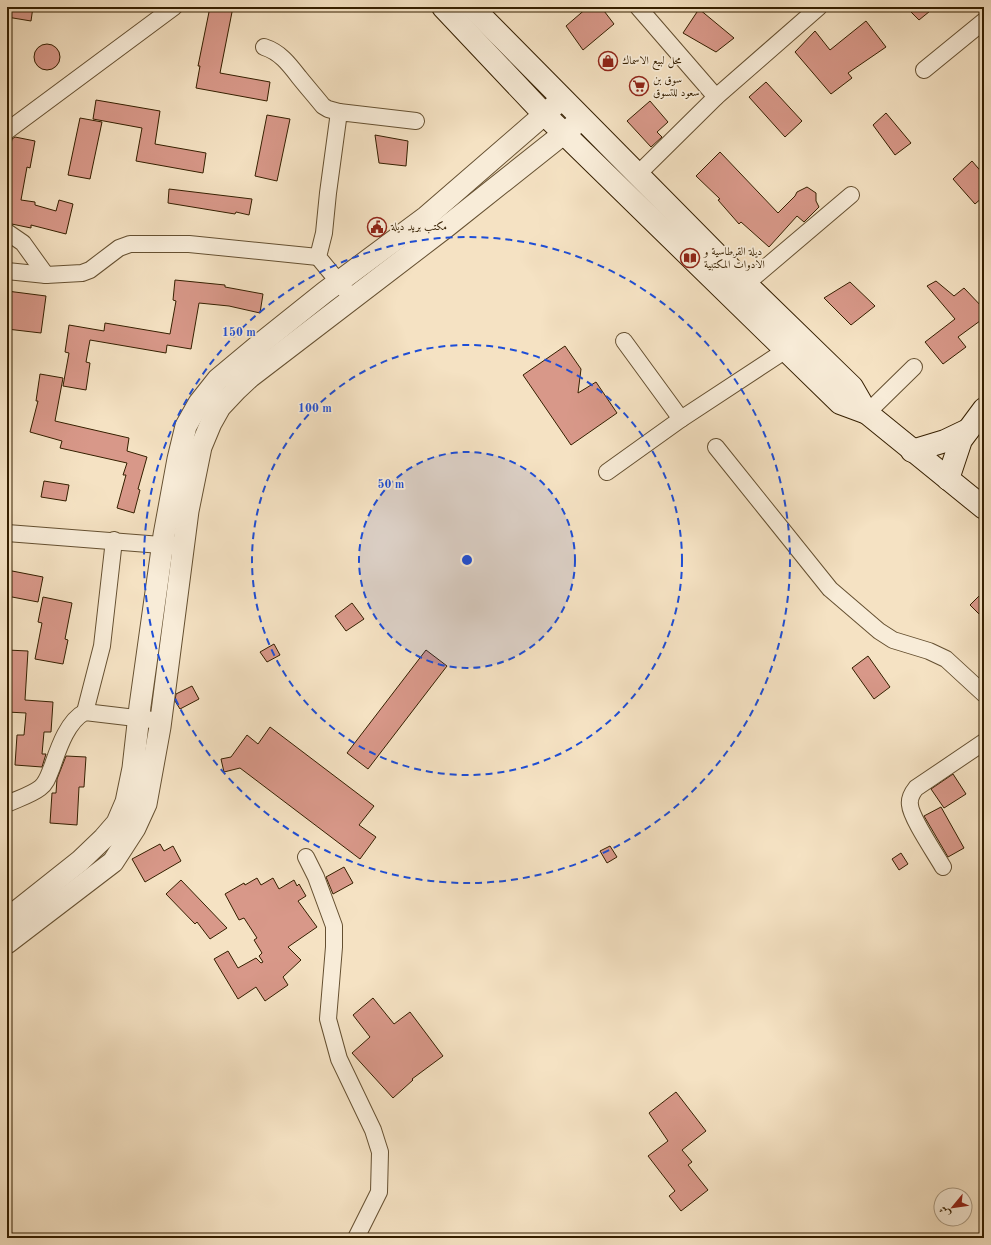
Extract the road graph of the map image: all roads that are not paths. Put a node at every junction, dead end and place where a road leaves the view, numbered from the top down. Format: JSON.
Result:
{"nodes":[{"id":1,"x":174,"y":7,"type":"edge"},
{"id":2,"x":443,"y":7,"type":"edge"},
{"id":3,"x":638,"y":7,"type":"edge"},
{"id":4,"x":819,"y":7,"type":"edge"},
{"id":5,"x":477,"y":8,"type":"edge"},
{"id":6,"x":984,"y":21,"type":"edge"},
{"id":7,"x":264,"y":47,"type":"dead end"},
{"id":8,"x":924,"y":70,"type":"dead end"},
{"id":9,"x":716,"y":97,"type":"junction"},
{"id":10,"x":562,"y":99,"type":"junction"},
{"id":11,"x":340,"y":112,"type":"junction"},
{"id":12,"x":544,"y":114,"type":"junction"},
{"id":13,"x":582,"y":119,"type":"junction"},
{"id":14,"x":416,"y":121,"type":"dead end"},
{"id":15,"x":7,"y":131,"type":"edge"},
{"id":16,"x":564,"y":134,"type":"junction"},
{"id":17,"x":638,"y":175,"type":"junction"},
{"id":18,"x":851,"y":195,"type":"dead end"},
{"id":19,"x":7,"y":232,"type":"edge"},
{"id":20,"x":318,"y":257,"type":"junction"},
{"id":21,"x":7,"y":271,"type":"edge"},
{"id":22,"x":46,"y":275,"type":"junction"},
{"id":23,"x":339,"y":282,"type":"junction"},
{"id":24,"x":746,"y":284,"type":"junction"},
{"id":25,"x":352,"y":299,"type":"junction"},
{"id":26,"x":624,"y":340,"type":"dead end"},
{"id":27,"x":786,"y":350,"type":"junction"},
{"id":28,"x":914,"y":367,"type":"dead end"},
{"id":29,"x":984,"y":409,"type":"edge"},
{"id":30,"x":867,"y":413,"type":"junction"},
{"id":31,"x":681,"y":419,"type":"junction"},
{"id":32,"x":968,"y":430,"type":"junction"},
{"id":33,"x":716,"y":447,"type":"dead end"},
{"id":34,"x":912,"y":450,"type":"junction"},
{"id":35,"x":607,"y":472,"type":"dead end"},
{"id":36,"x":948,"y":479,"type":"junction"},
{"id":37,"x":984,"y":508,"type":"edge"},
{"id":38,"x":7,"y":533,"type":"edge"},
{"id":39,"x":114,"y":540,"type":"junction"},
{"id":40,"x":163,"y":544,"type":"junction"},
{"id":41,"x":184,"y":547,"type":"junction"},
{"id":42,"x":984,"y":694,"type":"edge"},
{"id":43,"x":84,"y":712,"type":"junction"},
{"id":44,"x":138,"y":718,"type":"junction"},
{"id":45,"x":161,"y":721,"type":"junction"},
{"id":46,"x":984,"y":742,"type":"edge"},
{"id":47,"x":7,"y":804,"type":"edge"},
{"id":48,"x":306,"y":857,"type":"dead end"},
{"id":49,"x":943,"y":867,"type":"dead end"},
{"id":50,"x":7,"y":919,"type":"edge"},
{"id":51,"x":7,"y":943,"type":"edge"},
{"id":52,"x":356,"y":1238,"type":"edge"}],
"edges":[{"from":1,"to":15,"type":"street"},
{"from":2,"to":12,"type":"main road"},
{"from":3,"to":9,"type":"street"},
{"from":4,"to":9,"type":"street"},
{"from":5,"to":10,"type":"main road"},
{"from":6,"to":8,"type":"street"},
{"from":7,"to":11,"type":"street"},
{"from":9,"to":17,"type":"street"},
{"from":10,"to":12,"type":"street"},
{"from":10,"to":13,"type":"main road"},
{"from":11,"to":14,"type":"street"},
{"from":11,"to":20,"type":"street"},
{"from":12,"to":16,"type":"main road"},
{"from":12,"to":23,"type":"street"},
{"from":13,"to":16,"type":"street"},
{"from":13,"to":17,"type":"main road"},
{"from":16,"to":25,"type":"street"},
{"from":16,"to":27,"type":"main road"},
{"from":17,"to":24,"type":"main road"},
{"from":18,"to":24,"type":"street"},
{"from":19,"to":22,"type":"street"},
{"from":20,"to":22,"type":"street"},
{"from":20,"to":23,"type":"street"},
{"from":21,"to":22,"type":"street"},
{"from":23,"to":25,"type":"street"},
{"from":23,"to":40,"type":"street"},
{"from":24,"to":30,"type":"main road"},
{"from":25,"to":41,"type":"street"},
{"from":26,"to":31,"type":"street"},
{"from":27,"to":30,"type":"main road"},
{"from":27,"to":31,"type":"street"},
{"from":28,"to":30,"type":"street"},
{"from":29,"to":32,"type":"main road"},
{"from":30,"to":34,"type":"main road"},
{"from":31,"to":35,"type":"street"},
{"from":32,"to":34,"type":"main road"},
{"from":32,"to":36,"type":"main road"},
{"from":33,"to":42,"type":"street"},
{"from":34,"to":36,"type":"main road"},
{"from":36,"to":37,"type":"main road"},
{"from":38,"to":39,"type":"street"},
{"from":39,"to":40,"type":"street"},
{"from":39,"to":43,"type":"street"},
{"from":40,"to":41,"type":"street"},
{"from":40,"to":44,"type":"street"},
{"from":41,"to":45,"type":"street"},
{"from":43,"to":44,"type":"street"},
{"from":43,"to":47,"type":"street"},
{"from":44,"to":45,"type":"street"},
{"from":44,"to":50,"type":"street"},
{"from":45,"to":51,"type":"street"},
{"from":46,"to":49,"type":"street"},
{"from":48,"to":52,"type":"street"}]}
